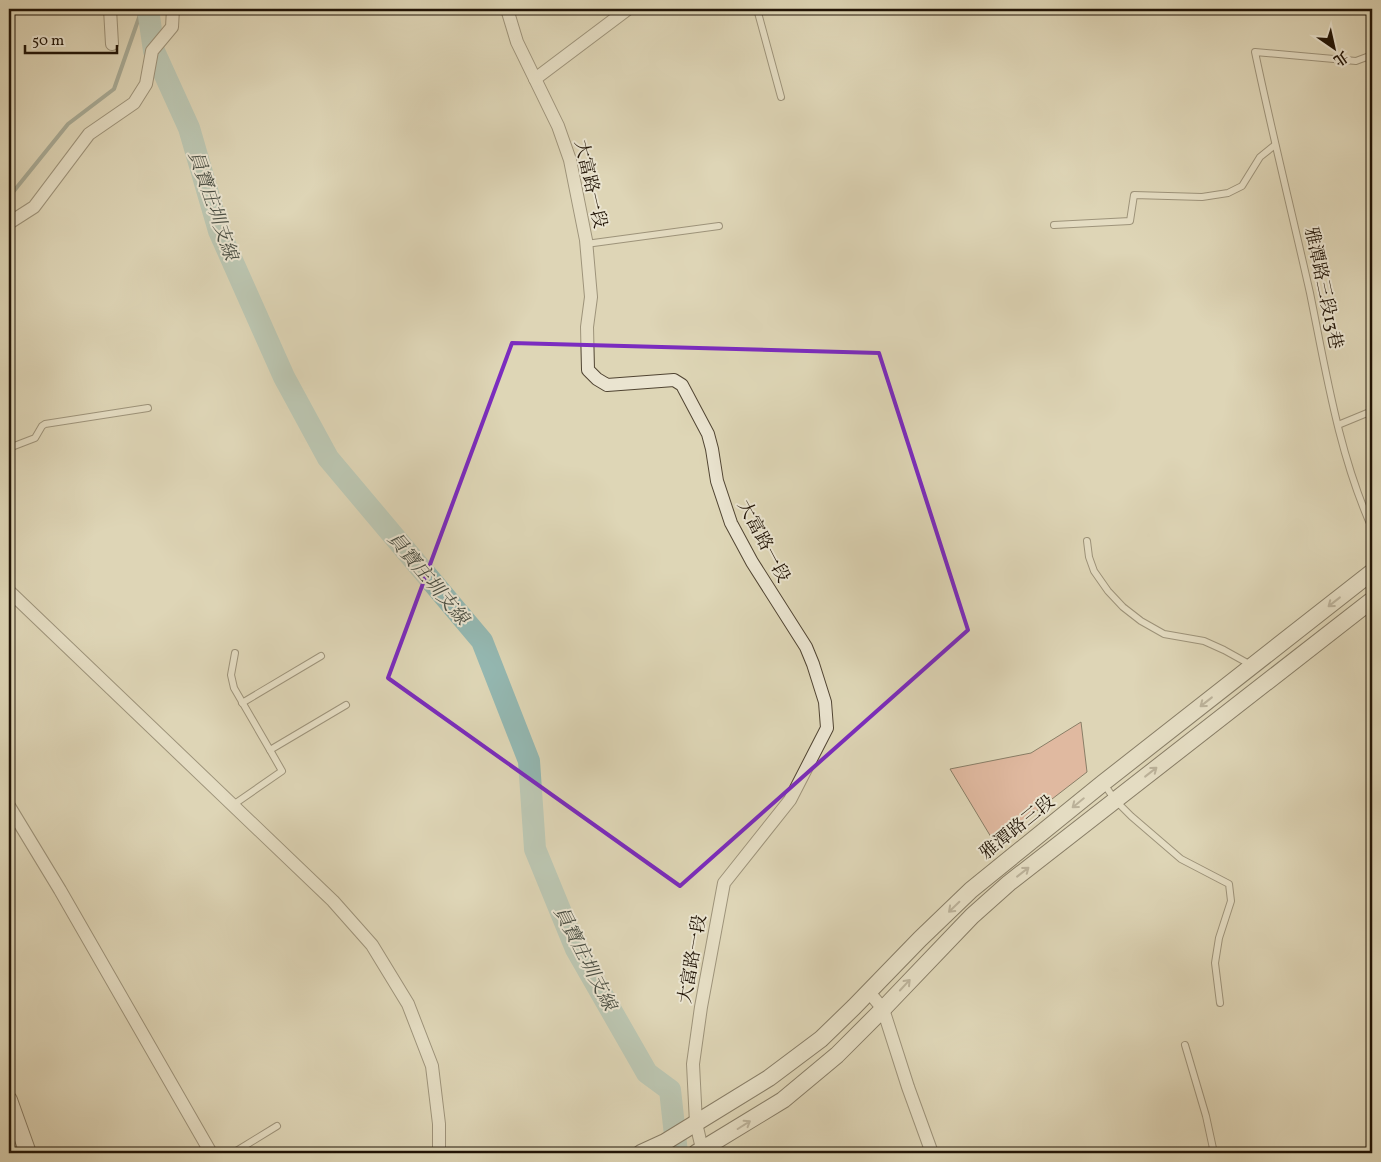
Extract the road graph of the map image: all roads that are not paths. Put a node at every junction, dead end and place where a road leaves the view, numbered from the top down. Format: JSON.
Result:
{"nodes":[{"id":1,"x":110,"y":9,"type":"edge"},
{"id":2,"x":173,"y":9,"type":"edge"},
{"id":3,"x":507,"y":9,"type":"edge"},
{"id":4,"x":628,"y":9,"type":"edge"},
{"id":5,"x":757,"y":9,"type":"edge"},
{"id":6,"x":112,"y":44,"type":"dead end"},
{"id":7,"x":1372,"y":54,"type":"edge"},
{"id":8,"x":535,"y":79,"type":"junction"},
{"id":9,"x":780,"y":97,"type":"dead end"},
{"id":10,"x":1275,"y":145,"type":"junction"},
{"id":11,"x":9,"y":223,"type":"edge"},
{"id":12,"x":1054,"y":225,"type":"dead end"},
{"id":13,"x":719,"y":226,"type":"dead end"},
{"id":14,"x":586,"y":244,"type":"junction"},
{"id":15,"x":148,"y":408,"type":"dead end"},
{"id":16,"x":1372,"y":410,"type":"edge"},
{"id":17,"x":1338,"y":425,"type":"junction"},
{"id":18,"x":9,"y":448,"type":"edge"},
{"id":19,"x":1372,"y":528,"type":"edge"},
{"id":20,"x":1087,"y":541,"type":"dead end"},
{"id":21,"x":1372,"y":572,"type":"edge"},
{"id":22,"x":9,"y":591,"type":"edge"},
{"id":23,"x":1372,"y":600,"type":"edge"},
{"id":24,"x":235,"y":653,"type":"dead end"},
{"id":25,"x":321,"y":656,"type":"dead end"},
{"id":26,"x":1252,"y":666,"type":"junction"},
{"id":27,"x":242,"y":703,"type":"junction"},
{"id":28,"x":346,"y":705,"type":"dead end"},
{"id":29,"x":270,"y":750,"type":"junction"},
{"id":30,"x":1103,"y":783,"type":"junction"},
{"id":31,"x":1115,"y":800,"type":"junction"},
{"id":32,"x":233,"y":805,"type":"junction"},
{"id":33,"x":9,"y":806,"type":"edge"},
{"id":34,"x":869,"y":992,"type":"junction"},
{"id":35,"x":1220,"y":1003,"type":"dead end"},
{"id":36,"x":883,"y":1009,"type":"junction"},
{"id":37,"x":1185,"y":1045,"type":"dead end"},
{"id":38,"x":769,"y":1078,"type":"junction"},
{"id":39,"x":9,"y":1100,"type":"edge"},
{"id":40,"x":783,"y":1100,"type":"junction"},
{"id":41,"x":696,"y":1123,"type":"junction"},
{"id":42,"x":278,"y":1126,"type":"dead end"},
{"id":43,"x":700,"y":1152,"type":"edge"},
{"id":44,"x":28,"y":1153,"type":"edge"},
{"id":45,"x":211,"y":1153,"type":"edge"},
{"id":46,"x":233,"y":1153,"type":"edge"},
{"id":47,"x":438,"y":1153,"type":"edge"},
{"id":48,"x":642,"y":1153,"type":"edge"},
{"id":49,"x":932,"y":1153,"type":"edge"},
{"id":50,"x":1214,"y":1153,"type":"edge"}],
"edges":[{"from":1,"to":6,"type":"street"},
{"from":2,"to":11,"type":"street"},
{"from":3,"to":8,"type":"street","name":"大富路一段"},
{"from":4,"to":8,"type":"street"},
{"from":5,"to":9,"type":"lane"},
{"from":7,"to":10,"type":"lane","name":"雅潭路三段13巷"},
{"from":8,"to":14,"type":"street","name":"大富路一段"},
{"from":10,"to":12,"type":"lane"},
{"from":10,"to":17,"type":"lane","name":"雅潭路三段13巷"},
{"from":13,"to":14,"type":"lane"},
{"from":14,"to":41,"type":"street","name":"大富路一段"},
{"from":15,"to":18,"type":"lane"},
{"from":16,"to":17,"type":"lane"},
{"from":17,"to":19,"type":"lane","name":"雅潭路三段13巷"},
{"from":20,"to":26,"type":"lane"},
{"from":21,"to":26,"type":"street","name":"雅潭路三段","one_way":true},
{"from":22,"to":32,"type":"street"},
{"from":31,"to":23,"type":"street","one_way":true},
{"from":24,"to":27,"type":"lane"},
{"from":25,"to":27,"type":"lane"},
{"from":26,"to":30,"type":"street","name":"雅潭路三段","one_way":true},
{"from":27,"to":29,"type":"lane"},
{"from":28,"to":29,"type":"lane"},
{"from":29,"to":32,"type":"lane"},
{"from":30,"to":31,"type":"lane"},
{"from":30,"to":34,"type":"street","name":"雅潭路三段","one_way":true},
{"from":31,"to":35,"type":"lane"},
{"from":36,"to":31,"type":"street","one_way":true},
{"from":32,"to":47,"type":"street"},
{"from":33,"to":45,"type":"street"},
{"from":34,"to":36,"type":"street"},
{"from":34,"to":38,"type":"street","name":"雅潭路三段"},
{"from":36,"to":40,"type":"street"},
{"from":36,"to":49,"type":"street"},
{"from":37,"to":50,"type":"lane"},
{"from":38,"to":40,"type":"street"},
{"from":38,"to":41,"type":"street","name":"雅潭路三段"},
{"from":39,"to":44,"type":"street"},
{"from":43,"to":40,"type":"street","one_way":true},
{"from":41,"to":43,"type":"street"},
{"from":41,"to":48,"type":"street","name":"雅潭路三段"},
{"from":42,"to":46,"type":"lane"}]}
